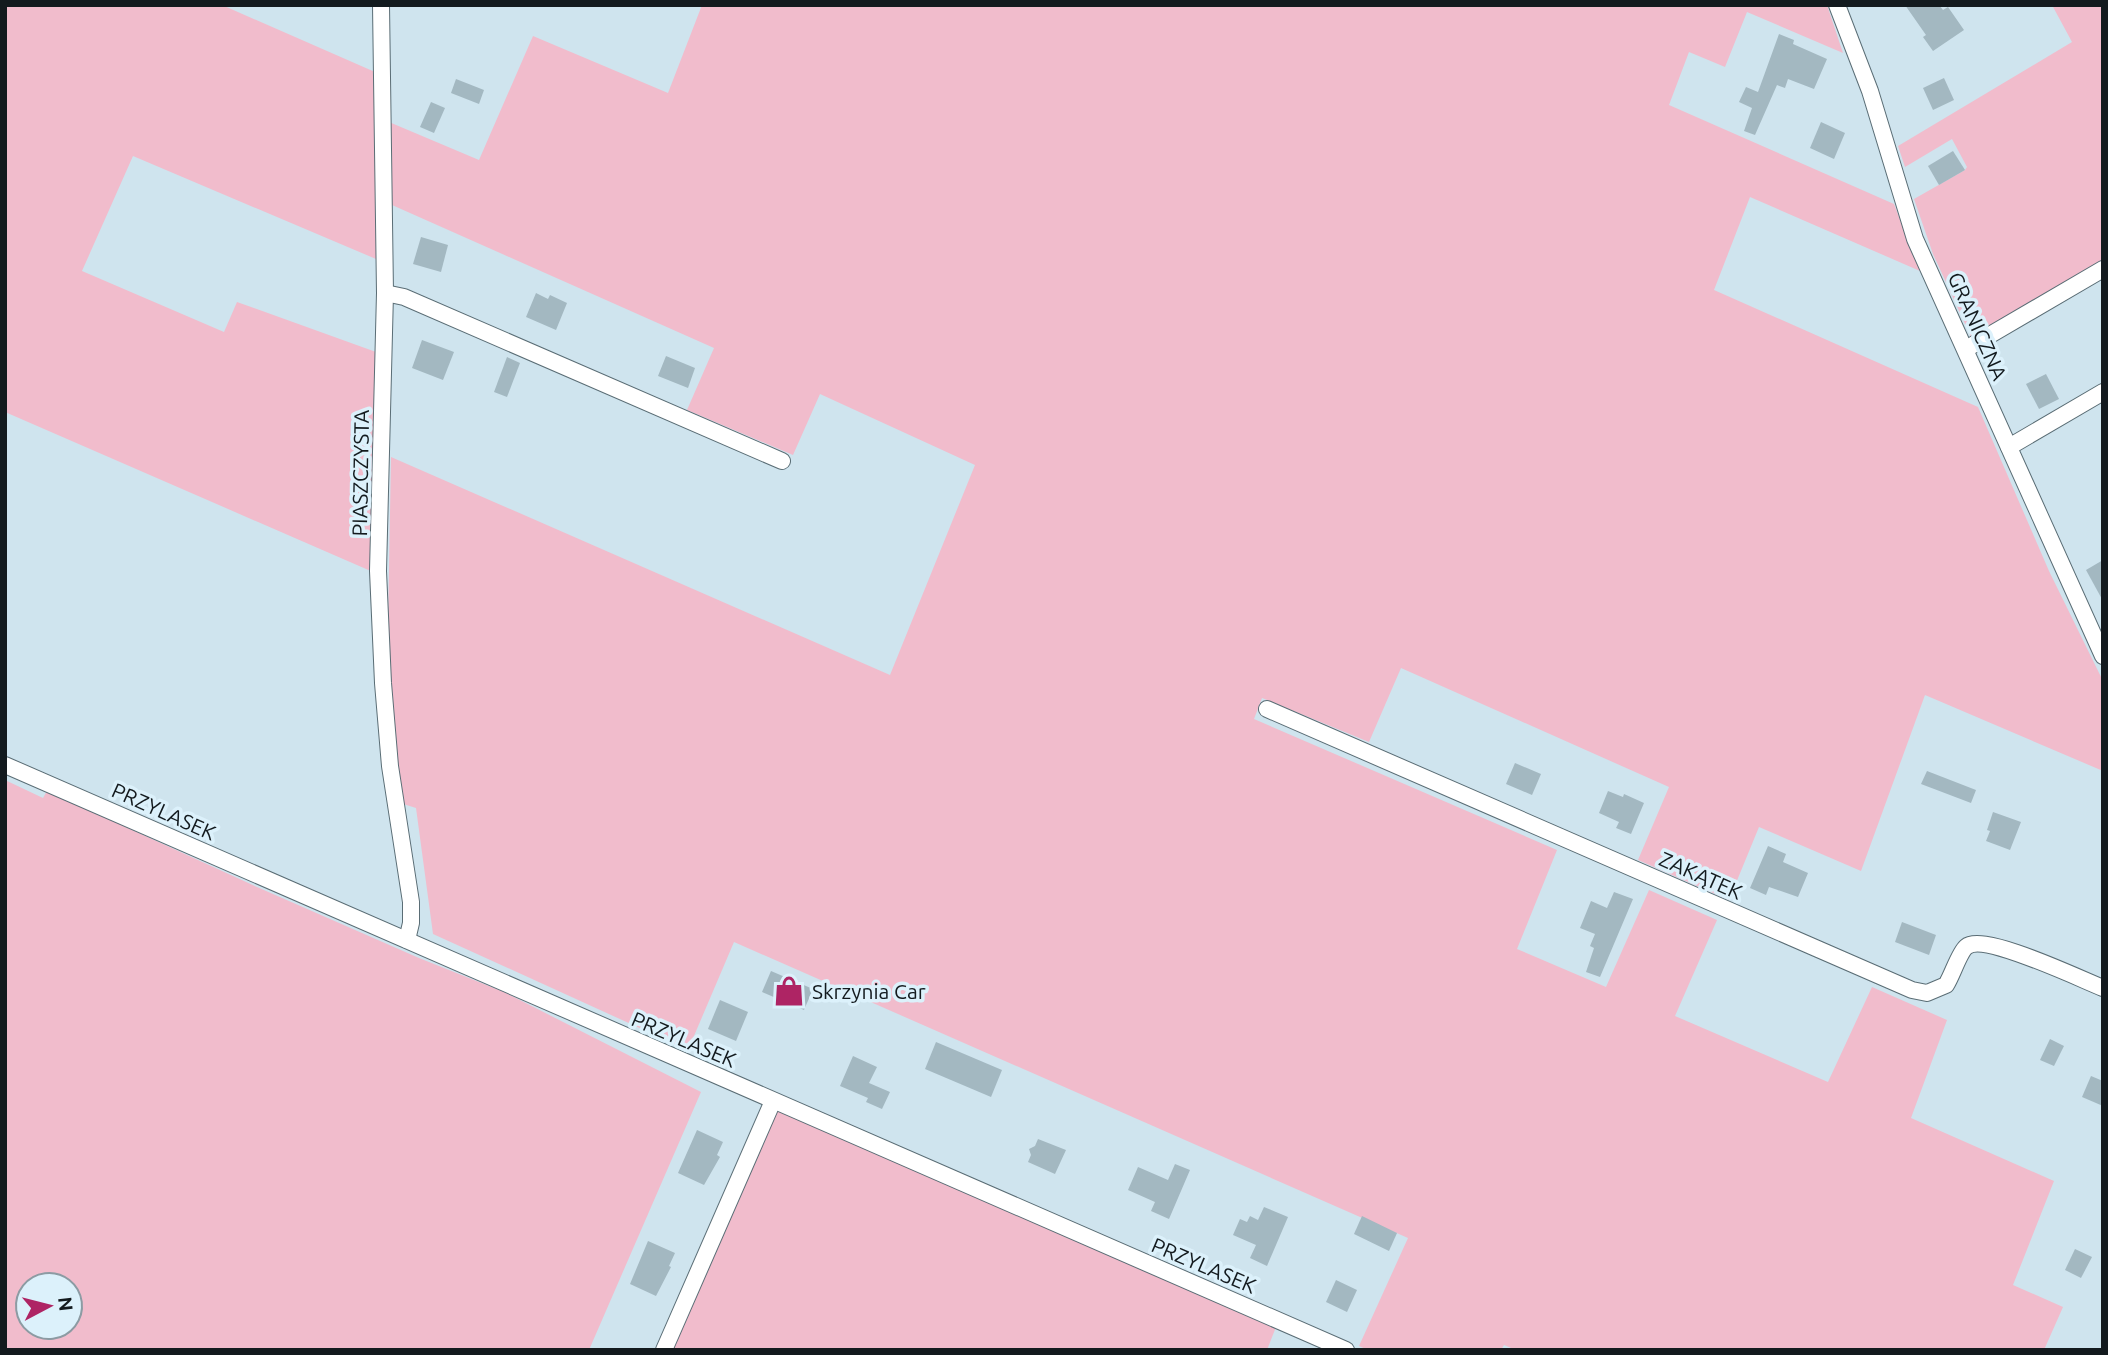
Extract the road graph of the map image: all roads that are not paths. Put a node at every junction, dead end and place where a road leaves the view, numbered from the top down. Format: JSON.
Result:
{"nodes":[{"id":1,"x":381,"y":5,"type":"edge"},
{"id":2,"x":1837,"y":5,"type":"edge"},
{"id":3,"x":2103,"y":269,"type":"edge"},
{"id":4,"x":384,"y":293,"type":"junction"},
{"id":5,"x":1966,"y":349,"type":"junction"},
{"id":6,"x":2103,"y":392,"type":"edge"},
{"id":7,"x":2009,"y":447,"type":"junction"},
{"id":8,"x":782,"y":461,"type":"dead end"},
{"id":9,"x":2103,"y":656,"type":"edge"},
{"id":10,"x":1267,"y":709,"type":"dead end"},
{"id":11,"x":5,"y":765,"type":"edge"},
{"id":12,"x":407,"y":940,"type":"junction"},
{"id":13,"x":2103,"y":988,"type":"edge"},
{"id":14,"x":773,"y":1101,"type":"junction"},
{"id":15,"x":664,"y":1350,"type":"edge"},
{"id":16,"x":1346,"y":1350,"type":"edge"}],
"edges":[{"from":1,"to":4,"type":"street","name":"PIASZCZYSTA"},
{"from":2,"to":5,"type":"street","name":"GRANICZNA"},
{"from":3,"to":5,"type":"street"},
{"from":4,"to":8,"type":"street"},
{"from":4,"to":12,"type":"street","name":"PIASZCZYSTA"},
{"from":5,"to":7,"type":"street","name":"GRANICZNA"},
{"from":6,"to":7,"type":"street"},
{"from":7,"to":9,"type":"street","name":"GRANICZNA"},
{"from":10,"to":13,"type":"street","name":"ZAKĄTEK"},
{"from":11,"to":12,"type":"street","name":"PRZYLASEK"},
{"from":12,"to":14,"type":"street","name":"PRZYLASEK"},
{"from":14,"to":15,"type":"street"},
{"from":14,"to":16,"type":"street","name":"PRZYLASEK"}]}
